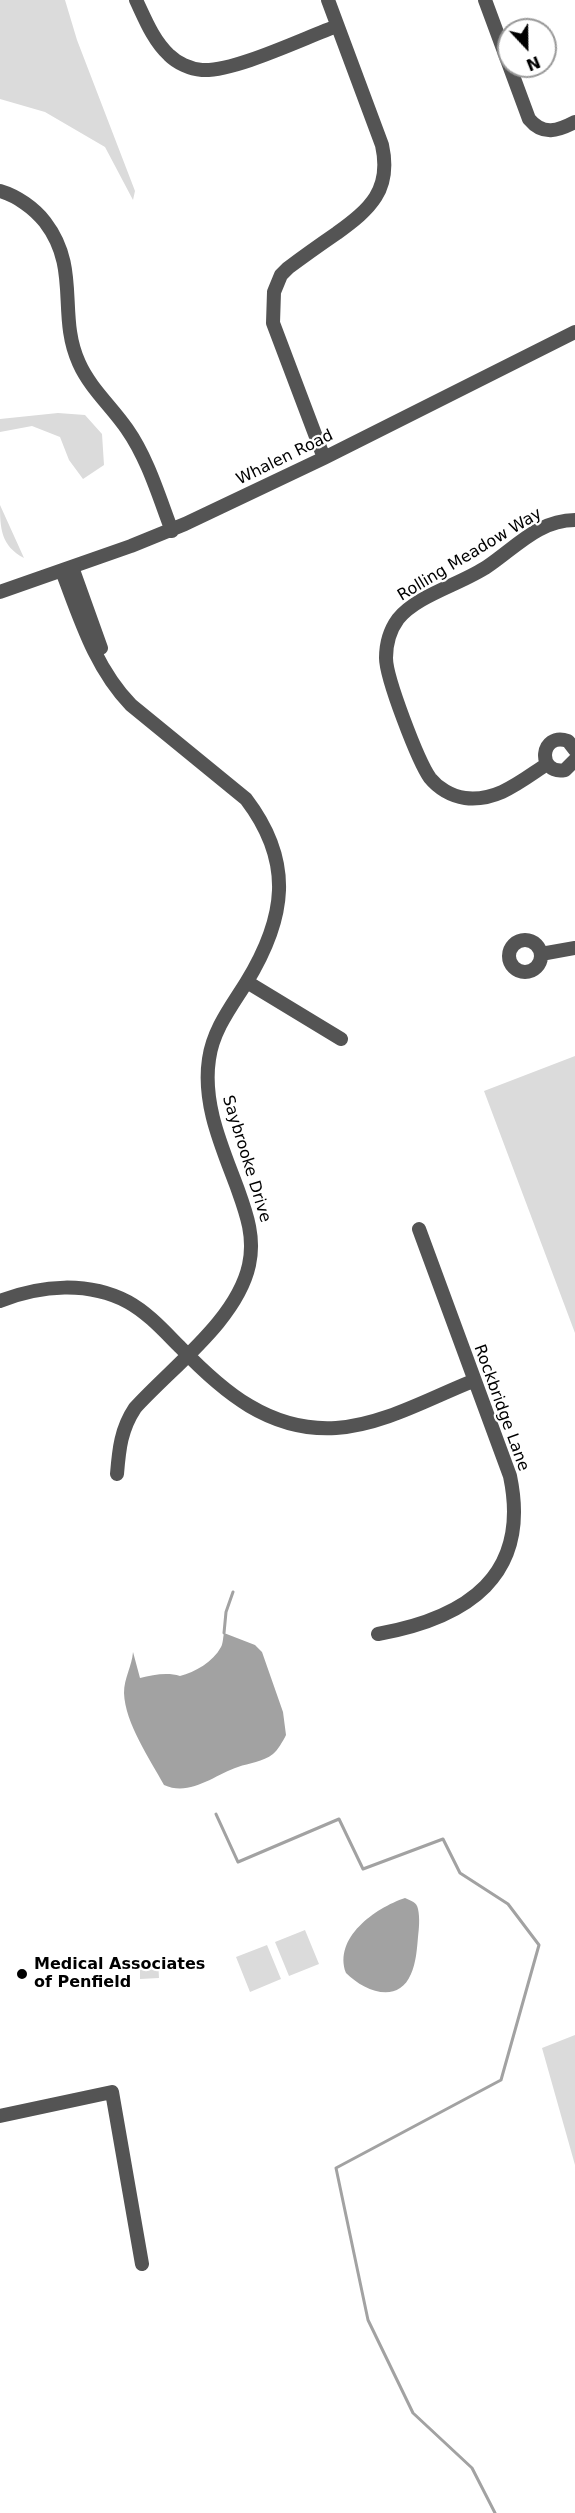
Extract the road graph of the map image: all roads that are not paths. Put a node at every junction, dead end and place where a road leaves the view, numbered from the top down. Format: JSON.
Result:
{"nodes":[{"id":1,"x":136,"y":0,"type":"edge"},
{"id":2,"x":328,"y":0,"type":"edge"},
{"id":3,"x":484,"y":0,"type":"edge"},
{"id":4,"x":337,"y":26,"type":"junction"},
{"id":5,"x":575,"y":122,"type":"edge"},
{"id":6,"x":0,"y":191,"type":"edge"},
{"id":7,"x":575,"y":332,"type":"edge"},
{"id":8,"x":324,"y":458,"type":"junction"},
{"id":9,"x":575,"y":520,"type":"edge"},
{"id":10,"x":172,"y":531,"type":"junction"},
{"id":11,"x":67,"y":569,"type":"junction"},
{"id":12,"x":0,"y":592,"type":"edge"},
{"id":13,"x":575,"y":750,"type":"edge"},
{"id":14,"x":575,"y":760,"type":"edge"},
{"id":15,"x":547,"y":764,"type":"junction"},
{"id":16,"x":575,"y":948,"type":"edge"},
{"id":17,"x":541,"y":954,"type":"dead end"},
{"id":18,"x":247,"y":982,"type":"junction"},
{"id":19,"x":342,"y":1039,"type":"dead end"},
{"id":20,"x":419,"y":1229,"type":"dead end"},
{"id":21,"x":0,"y":1301,"type":"edge"},
{"id":22,"x":187,"y":1354,"type":"junction"},
{"id":23,"x":473,"y":1381,"type":"junction"},
{"id":24,"x":117,"y":1474,"type":"dead end"},
{"id":25,"x":378,"y":1634,"type":"dead end"},
{"id":26,"x":0,"y":2116,"type":"edge"},
{"id":27,"x":142,"y":2264,"type":"dead end"}],
"edges":[{"from":1,"to":4,"type":"street"},
{"from":2,"to":4,"type":"street"},
{"from":3,"to":5,"type":"street"},
{"from":4,"to":8,"type":"street"},
{"from":6,"to":10,"type":"street"},
{"from":7,"to":8,"type":"street","name":"Whalen Road"},
{"from":8,"to":10,"type":"street","name":"Whalen Road"},
{"from":9,"to":15,"type":"street","name":"Rolling Meadow Way"},
{"from":10,"to":11,"type":"street","name":"Whalen Road"},
{"from":11,"to":12,"type":"street","name":"Whalen Road"},
{"from":11,"to":18,"type":"street","name":"Saybrooke Drive"},
{"from":13,"to":15,"type":"street"},
{"from":14,"to":15,"type":"street"},
{"from":16,"to":17,"type":"street"},
{"from":18,"to":19,"type":"street"},
{"from":18,"to":22,"type":"street","name":"Saybrooke Drive"},
{"from":20,"to":23,"type":"street","name":"Rockbridge Lane"},
{"from":21,"to":22,"type":"street"},
{"from":22,"to":23,"type":"street"},
{"from":22,"to":24,"type":"street","name":"Saybrooke Drive"},
{"from":23,"to":25,"type":"street","name":"Rockbridge Lane"},
{"from":26,"to":27,"type":"street"}]}
